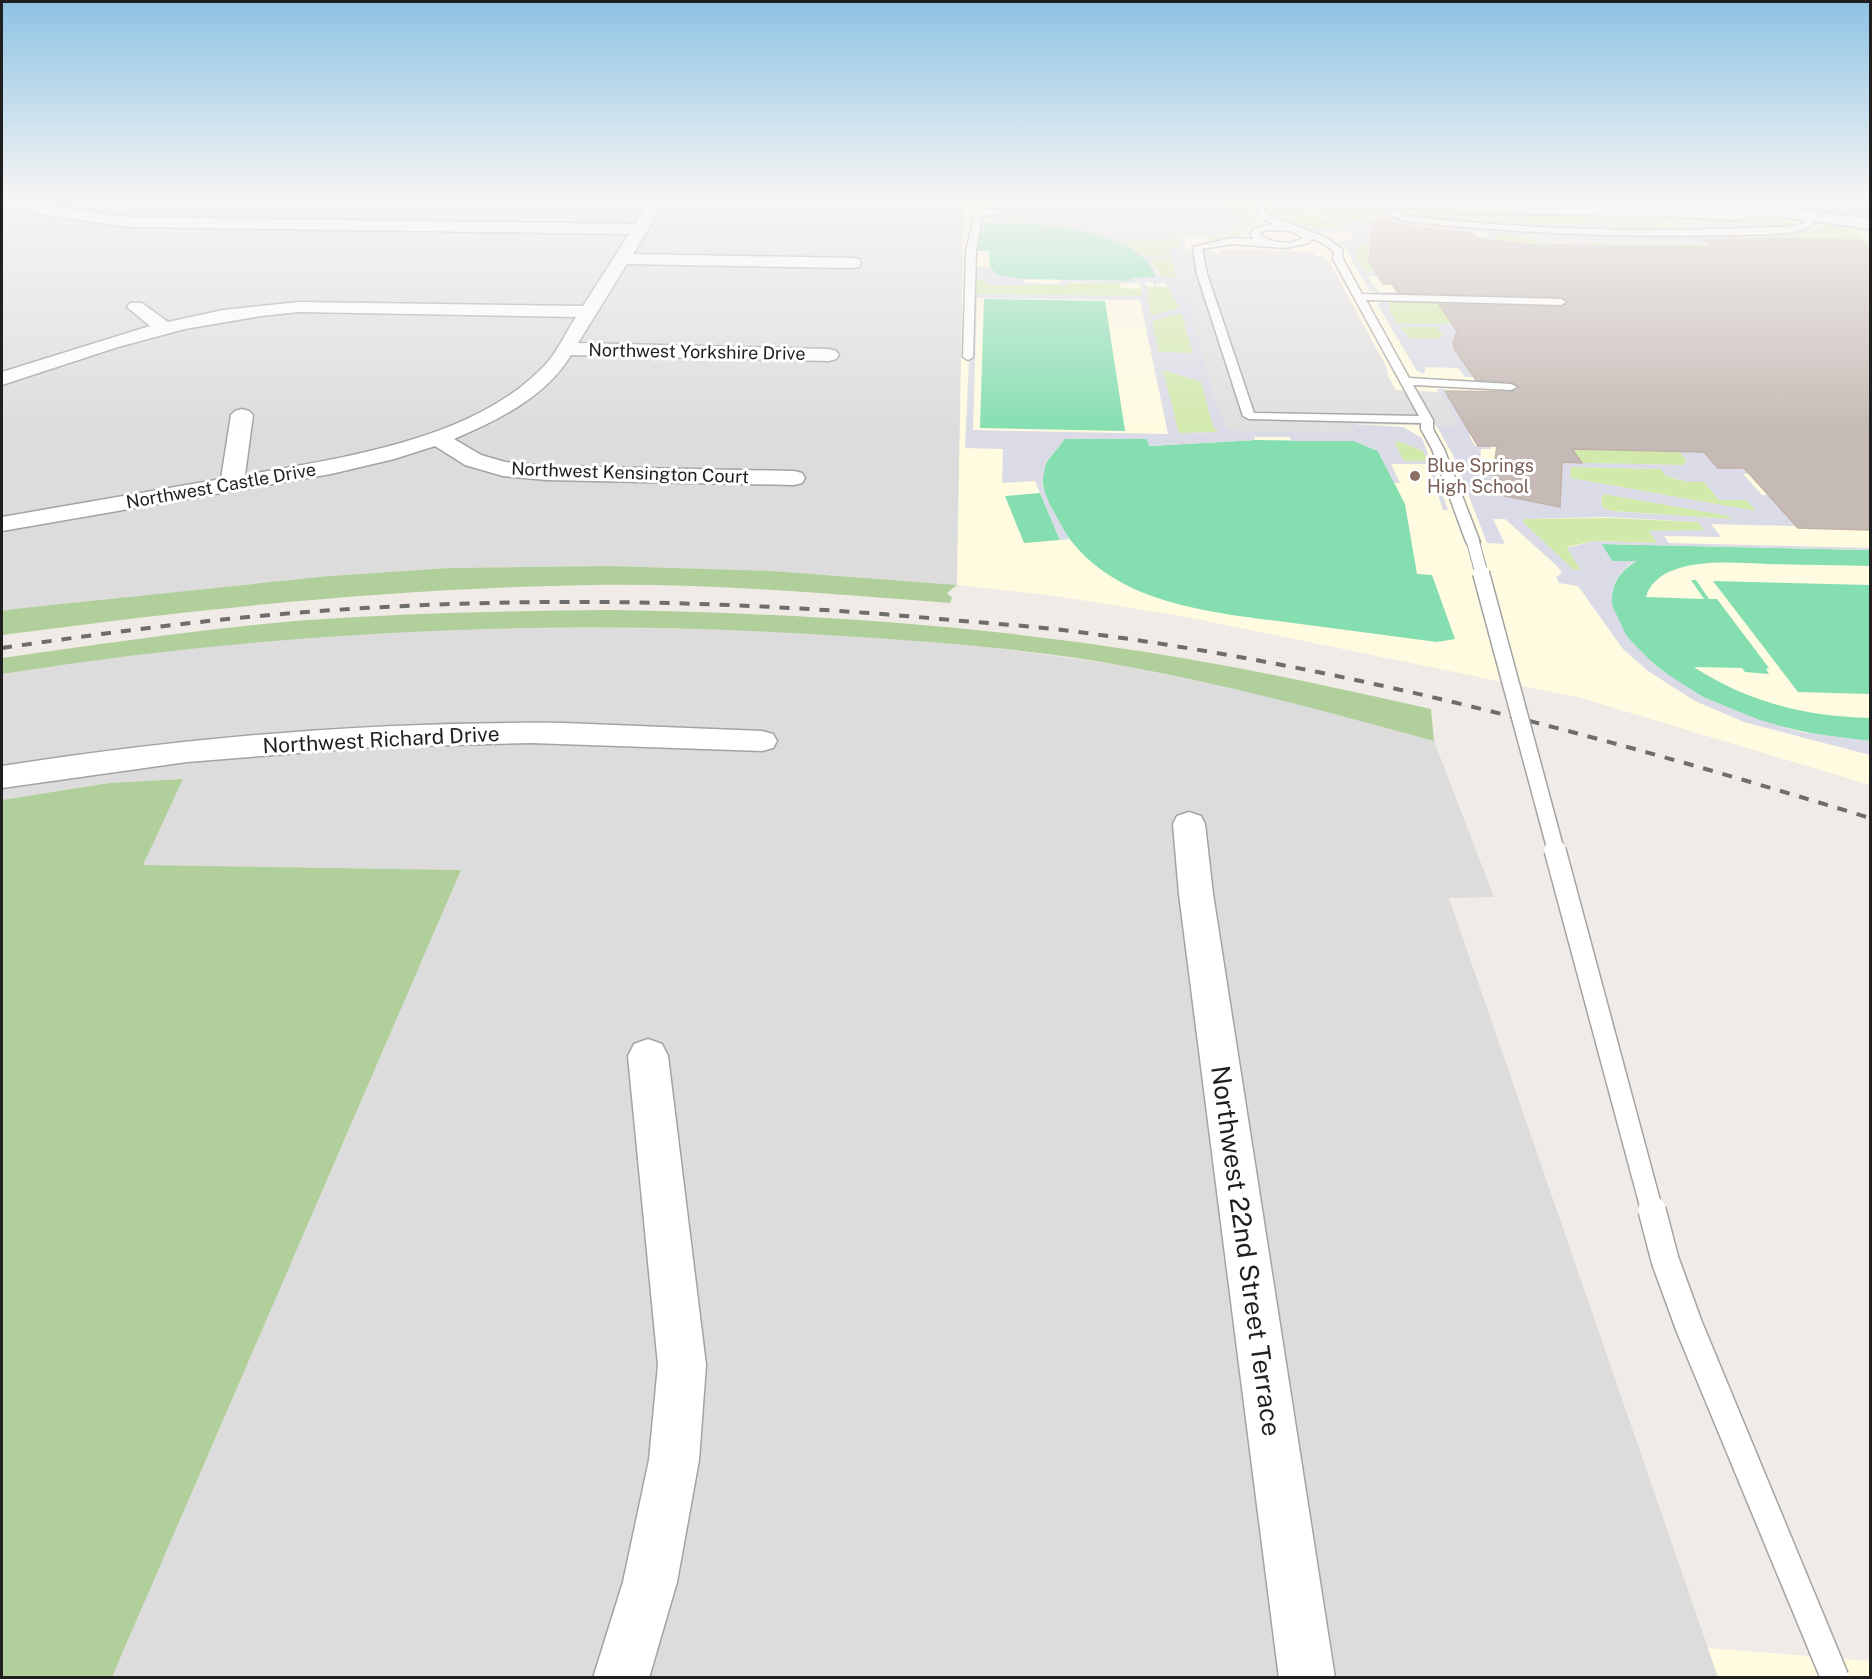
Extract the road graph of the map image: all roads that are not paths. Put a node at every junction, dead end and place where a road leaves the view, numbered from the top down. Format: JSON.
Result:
{"nodes":[{"id":1,"x":611,"y":276,"type":"edge"},
{"id":2,"x":970,"y":276,"type":"edge"},
{"id":3,"x":1203,"y":276,"type":"edge"},
{"id":4,"x":1348,"y":276,"type":"edge"},
{"id":5,"x":1493,"y":291,"type":"dead end"},
{"id":6,"x":1359,"y":297,"type":"junction"},
{"id":7,"x":1478,"y":299,"type":"junction"},
{"id":8,"x":1560,"y":302,"type":"dead end"},
{"id":9,"x":136,"y":307,"type":"dead end"},
{"id":10,"x":589,"y":312,"type":"junction"},
{"id":11,"x":165,"y":329,"type":"junction"},
{"id":12,"x":566,"y":348,"type":"junction"},
{"id":13,"x":829,"y":355,"type":"dead end"},
{"id":14,"x":968,"y":357,"type":"dead end"},
{"id":15,"x":2,"y":379,"type":"edge"},
{"id":16,"x":1406,"y":381,"type":"junction"},
{"id":17,"x":1511,"y":387,"type":"dead end"},
{"id":18,"x":242,"y":415,"type":"dead end"},
{"id":19,"x":1427,"y":420,"type":"junction"},
{"id":20,"x":437,"y":438,"type":"junction"},
{"id":21,"x":794,"y":478,"type":"dead end"},
{"id":22,"x":232,"y":484,"type":"junction"},
{"id":23,"x":2,"y":524,"type":"edge"},
{"id":24,"x":762,"y":741,"type":"dead end"},
{"id":25,"x":2,"y":777,"type":"edge"},
{"id":26,"x":1189,"y":825,"type":"dead end"},
{"id":27,"x":648,"y":1056,"type":"dead end"},
{"id":28,"x":621,"y":1677,"type":"edge"},
{"id":29,"x":1306,"y":1677,"type":"edge"},
{"id":30,"x":1835,"y":1677,"type":"edge"}],
"edges":[{"from":1,"to":10,"type":"street","name":"Northwest Castle Drive"},
{"from":2,"to":14,"type":"lane"},
{"from":3,"to":19,"type":"lane"},
{"from":4,"to":6,"type":"lane"},
{"from":5,"to":7,"type":"lane"},
{"from":6,"to":7,"type":"lane"},
{"from":6,"to":16,"type":"lane"},
{"from":7,"to":8,"type":"lane"},
{"from":9,"to":11,"type":"street"},
{"from":10,"to":11,"type":"street"},
{"from":10,"to":12,"type":"street","name":"Northwest Castle Drive"},
{"from":11,"to":15,"type":"street"},
{"from":12,"to":13,"type":"street","name":"Northwest Yorkshire Drive"},
{"from":12,"to":20,"type":"street","name":"Northwest Castle Drive"},
{"from":16,"to":17,"type":"lane"},
{"from":16,"to":19,"type":"lane"},
{"from":18,"to":22,"type":"street"},
{"from":19,"to":30,"type":"lane","bridge":true},
{"from":20,"to":21,"type":"street","name":"Northwest Kensington Court"},
{"from":20,"to":22,"type":"street","name":"Northwest Castle Drive"},
{"from":22,"to":23,"type":"street","name":"Northwest Castle Drive"},
{"from":24,"to":25,"type":"street","name":"Northwest Richard Drive"},
{"from":26,"to":29,"type":"street","name":"Northwest 22nd Street Terrace"},
{"from":27,"to":28,"type":"street"}]}
